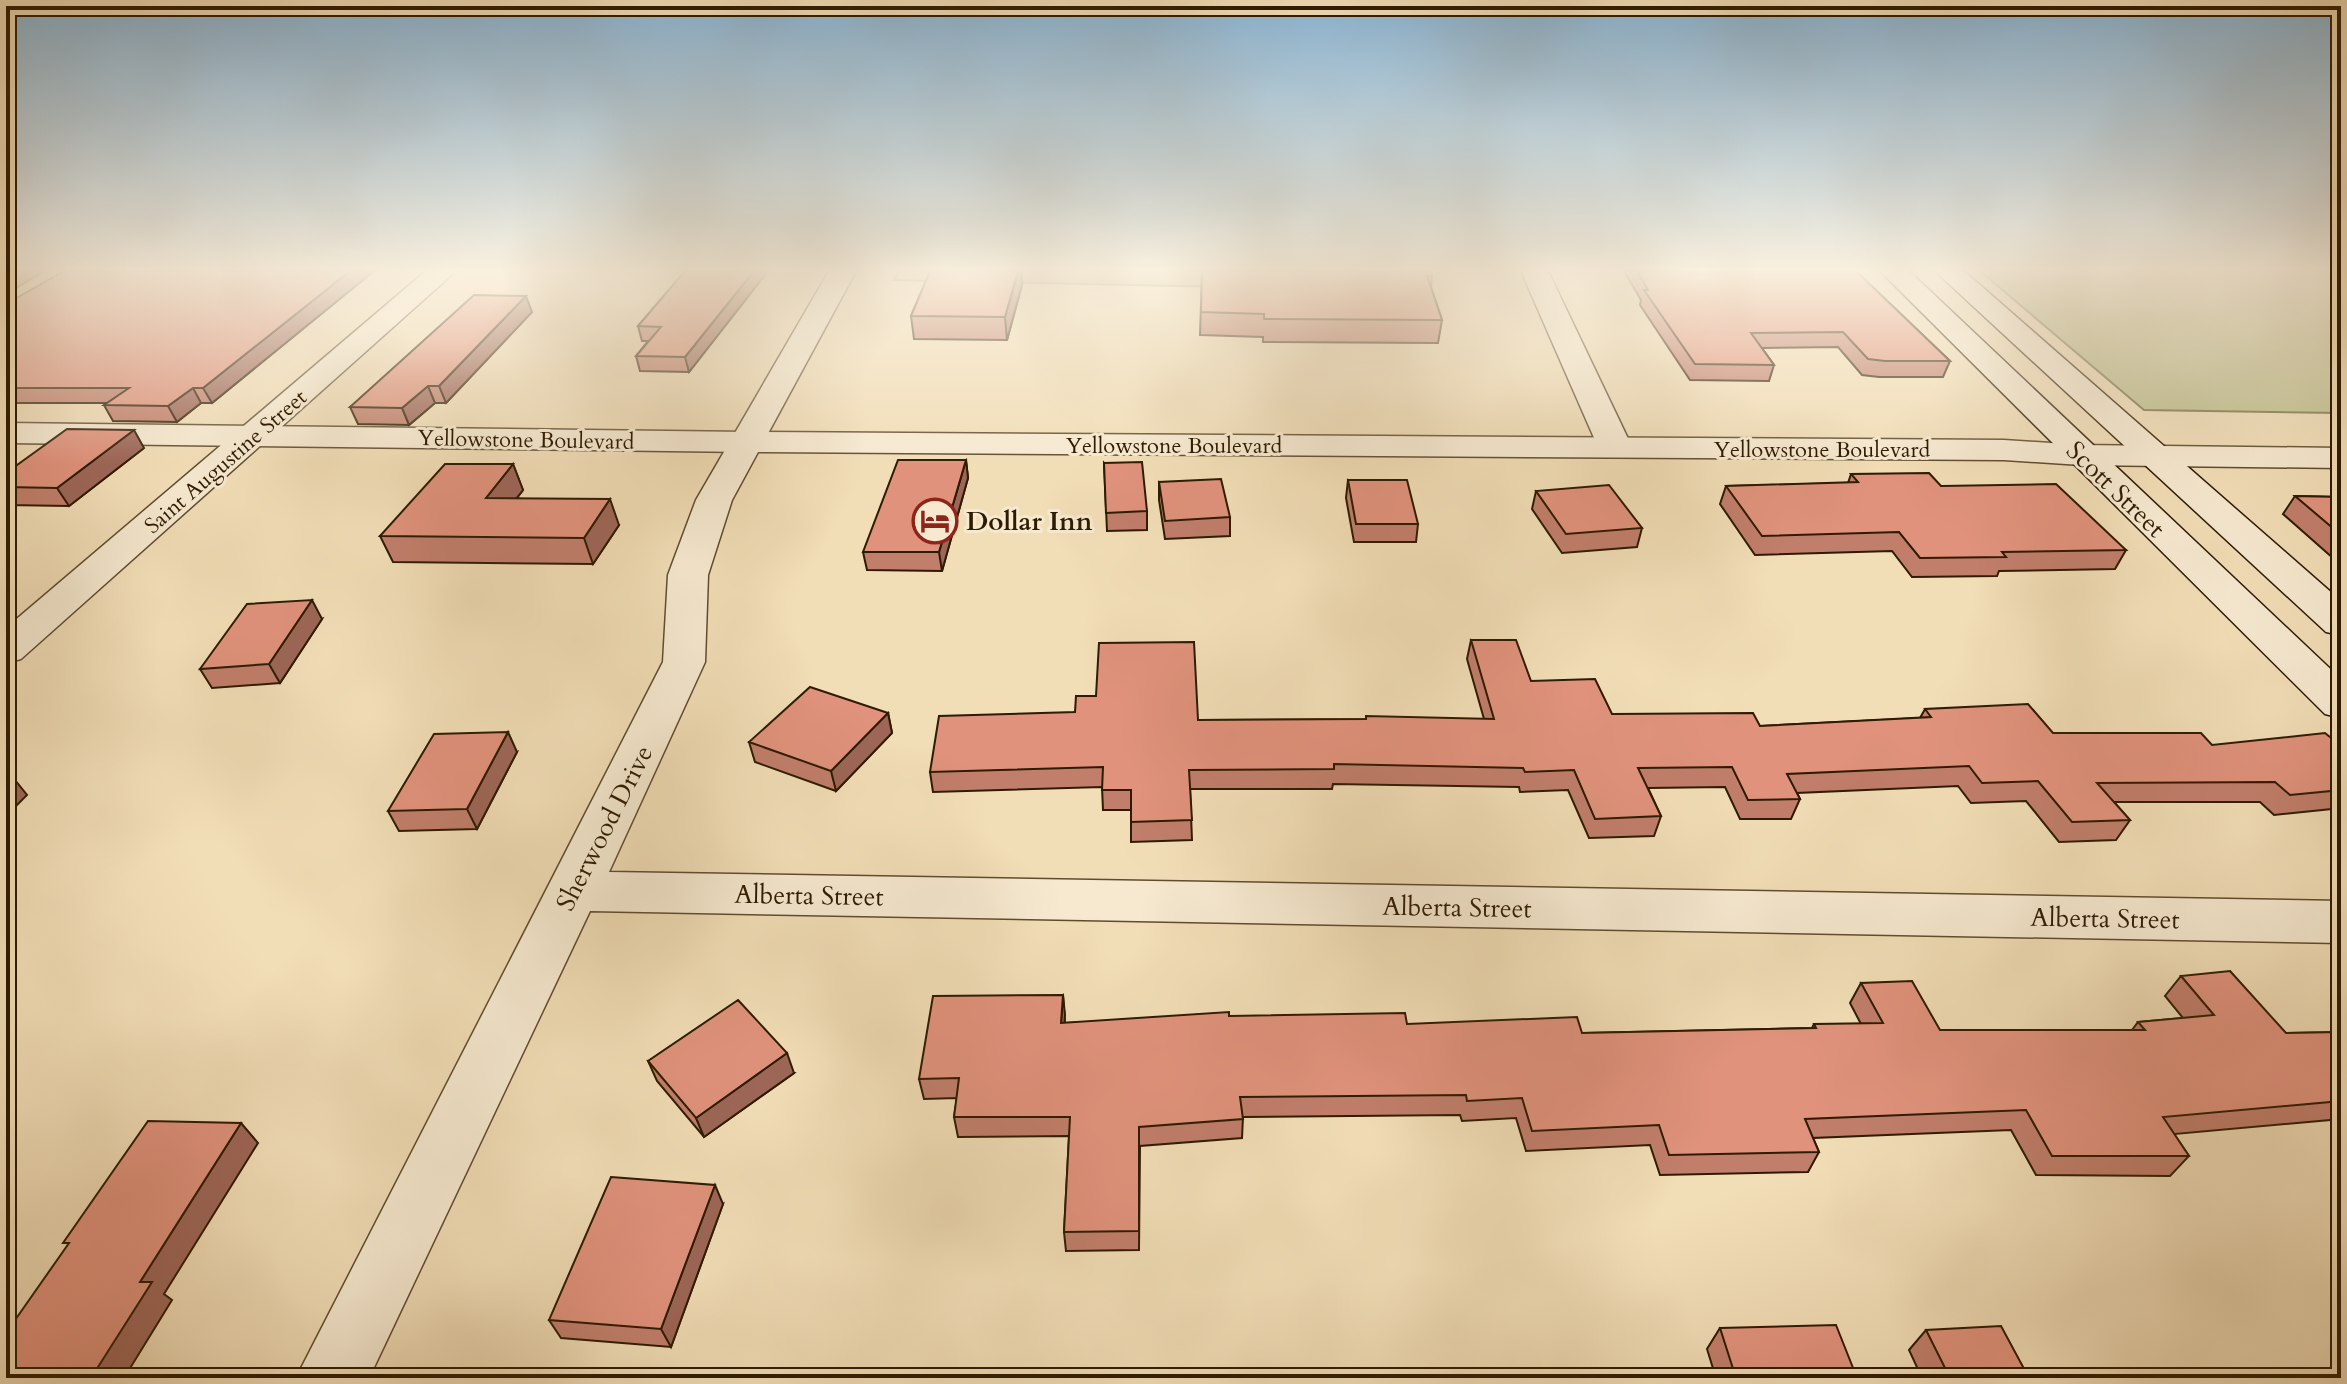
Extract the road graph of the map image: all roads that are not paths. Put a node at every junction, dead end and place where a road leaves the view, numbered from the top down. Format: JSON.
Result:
{"nodes":[{"id":1,"x":369,"y":336,"type":"edge"},
{"id":2,"x":807,"y":336,"type":"edge"},
{"id":3,"x":1564,"y":336,"type":"edge"},
{"id":4,"x":1959,"y":336,"type":"edge"},
{"id":5,"x":2019,"y":336,"type":"edge"},
{"id":6,"x":6,"y":433,"type":"edge"},
{"id":7,"x":255,"y":435,"type":"junction"},
{"id":8,"x":748,"y":442,"type":"junction"},
{"id":9,"x":1615,"y":447,"type":"junction"},
{"id":10,"x":2081,"y":455,"type":"junction"},
{"id":11,"x":2152,"y":456,"type":"junction"},
{"id":12,"x":2341,"y":458,"type":"edge"},
{"id":13,"x":2341,"y":623,"type":"edge"},
{"id":14,"x":6,"y":650,"type":"edge"},
{"id":15,"x":2341,"y":704,"type":"edge"},
{"id":16,"x":573,"y":891,"type":"junction"},
{"id":17,"x":2341,"y":922,"type":"edge"},
{"id":18,"x":332,"y":1378,"type":"edge"}],
"edges":[{"from":1,"to":7,"type":"street","name":"Saint Augustine Street"},
{"from":2,"to":8,"type":"street","name":"Sherwood Drive"},
{"from":3,"to":9,"type":"street"},
{"from":4,"to":10,"type":"street","name":"Scott Street"},
{"from":5,"to":11,"type":"street","name":"Scott Street"},
{"from":6,"to":7,"type":"street","name":"Yellowstone Boulevard"},
{"from":7,"to":8,"type":"street","name":"Yellowstone Boulevard"},
{"from":7,"to":14,"type":"street","name":"Saint Augustine Street"},
{"from":8,"to":9,"type":"street","name":"Yellowstone Boulevard"},
{"from":8,"to":16,"type":"street","name":"Sherwood Drive"},
{"from":9,"to":10,"type":"street","name":"Yellowstone Boulevard"},
{"from":10,"to":11,"type":"street","name":"Yellowstone Boulevard"},
{"from":10,"to":15,"type":"street","name":"Scott Street"},
{"from":11,"to":12,"type":"street","name":"Yellowstone Boulevard"},
{"from":11,"to":13,"type":"street","name":"Scott Street"},
{"from":16,"to":17,"type":"street","name":"Alberta Street"},
{"from":16,"to":18,"type":"street","name":"Sherwood Drive"}]}
